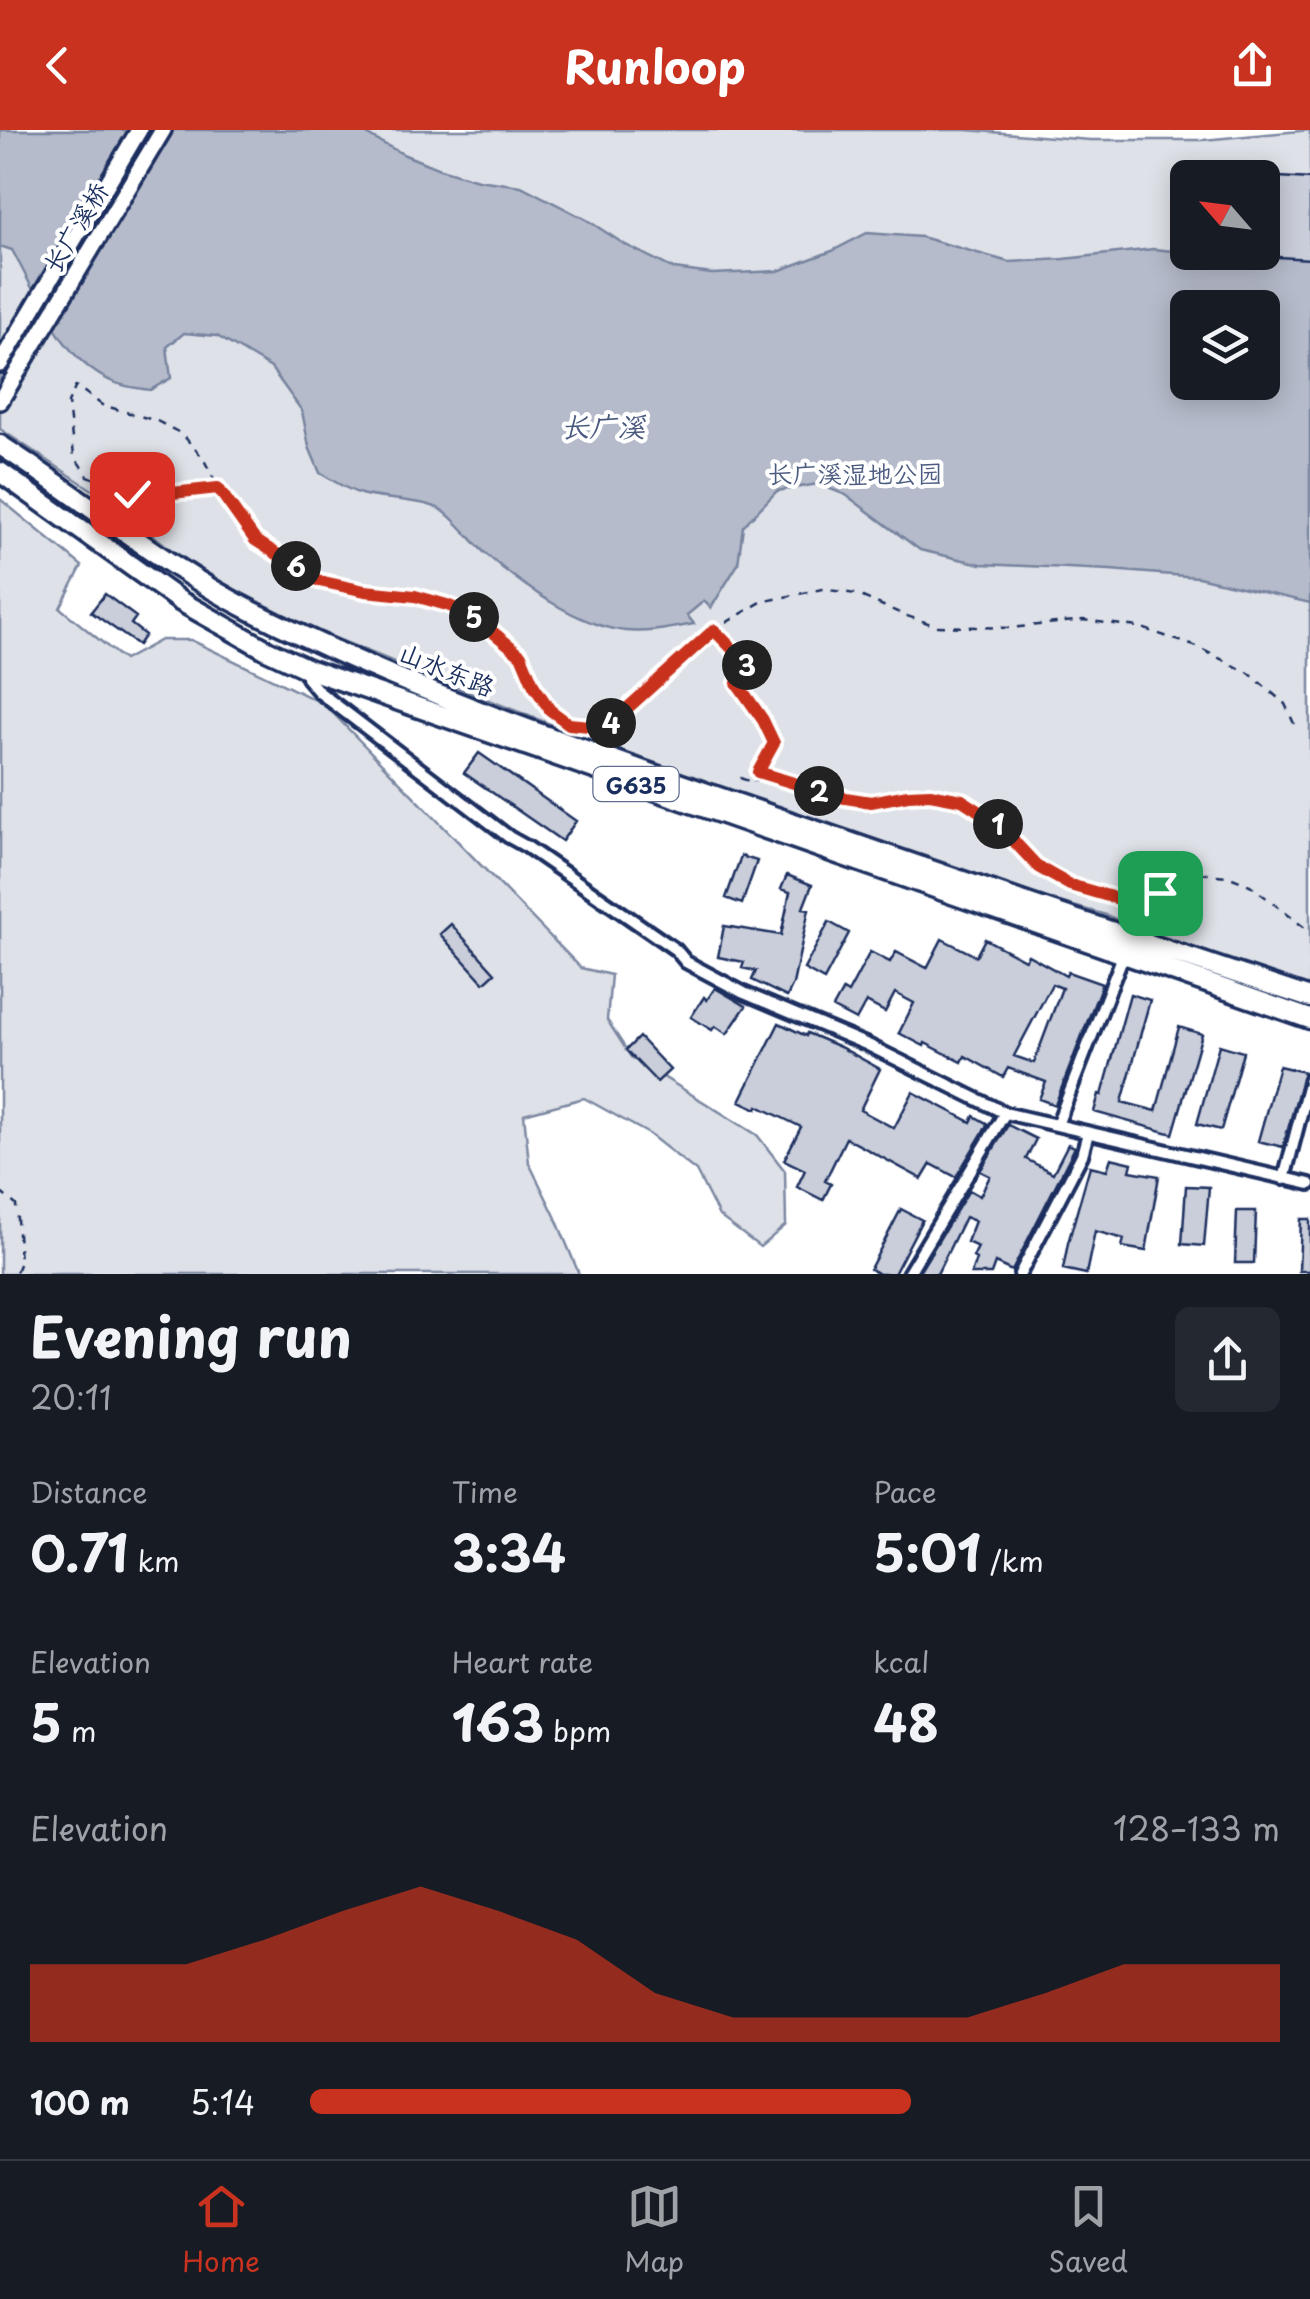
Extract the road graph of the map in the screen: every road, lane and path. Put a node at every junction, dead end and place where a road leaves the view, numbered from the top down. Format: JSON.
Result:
{"nodes":[{"id":1,"x":139,"y":130,"type":"edge"},
{"id":2,"x":163,"y":130,"type":"edge"},
{"id":3,"x":0,"y":364,"type":"edge"},
{"id":4,"x":0,"y":401,"type":"edge"},
{"id":5,"x":0,"y":445,"type":"edge"},
{"id":6,"x":0,"y":472,"type":"edge"},
{"id":7,"x":218,"y":488,"type":"junction"},
{"id":8,"x":714,"y":630,"type":"junction"},
{"id":9,"x":308,"y":670,"type":"junction"},
{"id":10,"x":1296,"y":728,"type":"dead end"},
{"id":11,"x":758,"y":772,"type":"junction"},
{"id":12,"x":740,"y":778,"type":"dead end"},
{"id":13,"x":1310,"y":932,"type":"edge"},
{"id":14,"x":1124,"y":953,"type":"junction"},
{"id":15,"x":1310,"y":998,"type":"edge"},
{"id":16,"x":1310,"y":1019,"type":"edge"},
{"id":17,"x":1310,"y":1079,"type":"edge"},
{"id":18,"x":1005,"y":1113,"type":"junction"},
{"id":19,"x":1058,"y":1125,"type":"junction"},
{"id":20,"x":1088,"y":1132,"type":"junction"},
{"id":21,"x":1284,"y":1178,"type":"junction"},
{"id":22,"x":1310,"y":1184,"type":"edge"},
{"id":23,"x":0,"y":1192,"type":"edge"},
{"id":24,"x":15,"y":1274,"type":"edge"},
{"id":25,"x":908,"y":1274,"type":"edge"},
{"id":26,"x":1020,"y":1274,"type":"edge"}],
"edges":[{"from":1,"to":3,"type":"main road","name":"长广溪桥"},
{"from":2,"to":4,"type":"main road","name":"长广溪桥"},
{"from":5,"to":15,"type":"highway","name":"山水东路","number":"G635"},
{"from":6,"to":9,"type":"highway","name":"山水东路","number":"G635"},
{"from":7,"to":7,"type":"path"},
{"from":7,"to":8,"type":"path"},
{"from":8,"to":10,"type":"path"},
{"from":8,"to":11,"type":"path"},
{"from":9,"to":14,"type":"highway","name":"山水东路","number":"G635"},
{"from":9,"to":18,"type":"street"},
{"from":11,"to":12,"type":"path"},
{"from":11,"to":13,"type":"path"},
{"from":14,"to":16,"type":"highway","name":"山水东路","number":"G635"},
{"from":14,"to":19,"type":"street"},
{"from":17,"to":21,"type":"street"},
{"from":18,"to":19,"type":"street"},
{"from":18,"to":25,"type":"street"},
{"from":19,"to":20,"type":"street"},
{"from":20,"to":21,"type":"street"},
{"from":20,"to":26,"type":"street"},
{"from":21,"to":22,"type":"street"},
{"from":23,"to":24,"type":"path"}]}
